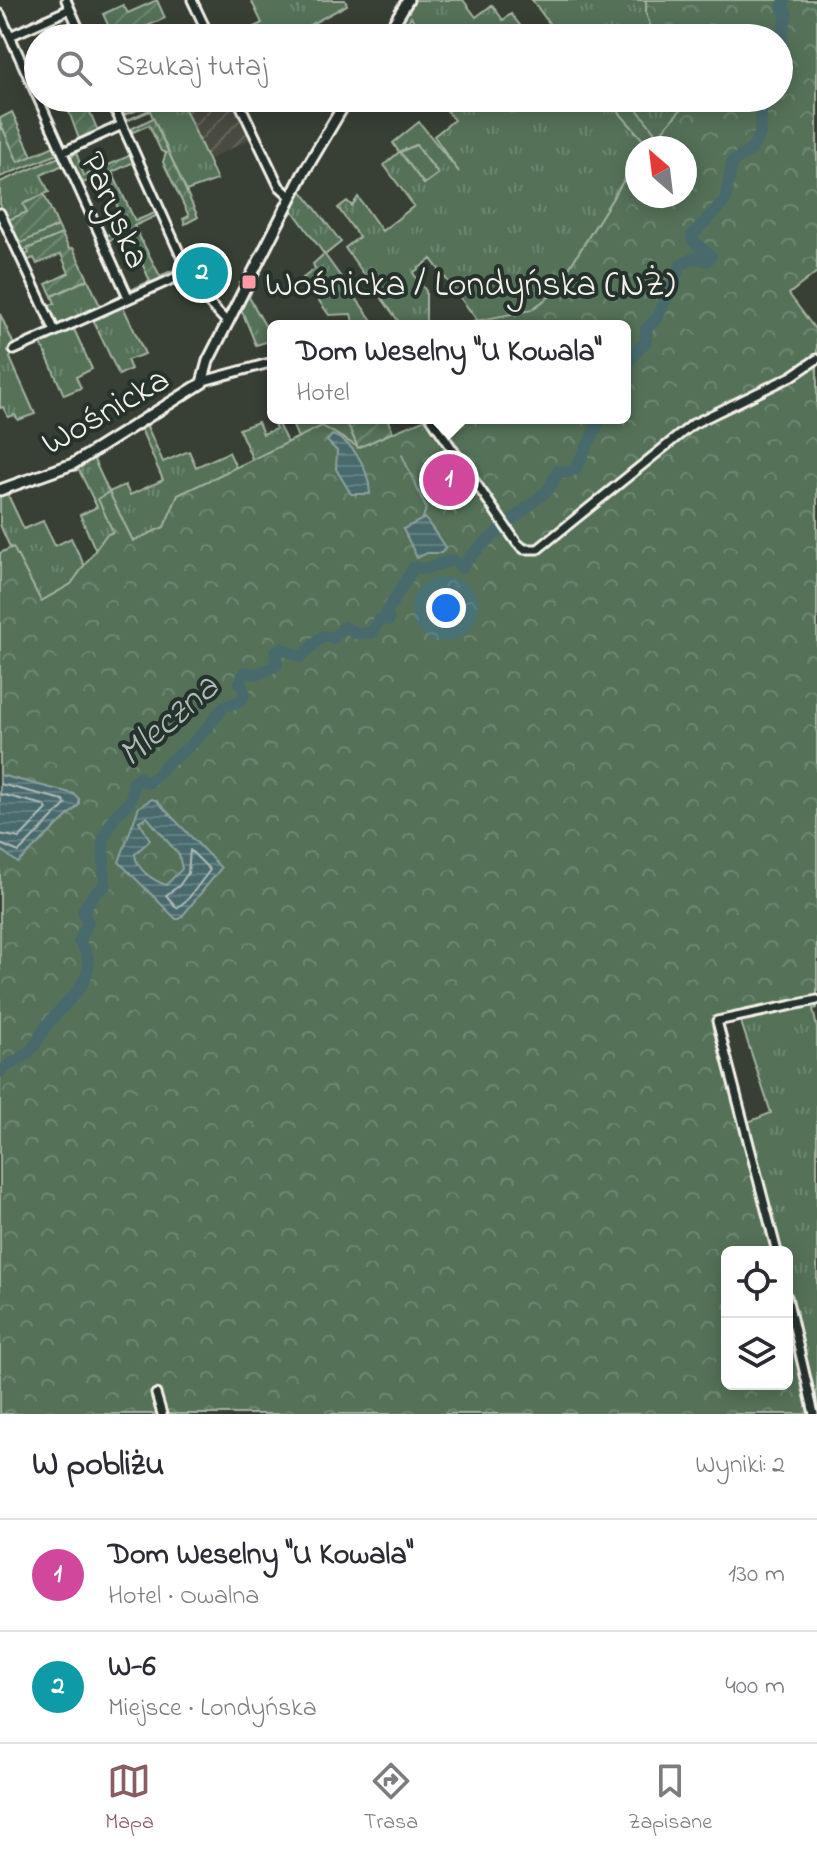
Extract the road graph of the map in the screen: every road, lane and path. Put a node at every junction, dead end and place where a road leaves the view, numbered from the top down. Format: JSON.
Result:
{"nodes":[{"id":1,"x":66,"y":0,"type":"edge"},
{"id":2,"x":192,"y":0,"type":"edge"},
{"id":3,"x":408,"y":0,"type":"edge"},
{"id":4,"x":70,"y":9,"type":"junction"},
{"id":5,"x":0,"y":14,"type":"edge"},
{"id":6,"x":37,"y":24,"type":"edge"},
{"id":7,"x":77,"y":24,"type":"edge"},
{"id":8,"x":203,"y":24,"type":"edge"},
{"id":9,"x":393,"y":24,"type":"edge"},
{"id":10,"x":24,"y":30,"type":"edge"},
{"id":11,"x":10,"y":36,"type":"junction"},
{"id":12,"x":24,"y":67,"type":"edge"},
{"id":13,"x":44,"y":112,"type":"edge"},
{"id":14,"x":116,"y":112,"type":"edge"},
{"id":15,"x":244,"y":112,"type":"edge"},
{"id":16,"x":340,"y":112,"type":"edge"},
{"id":17,"x":122,"y":125,"type":"junction"},
{"id":18,"x":63,"y":152,"type":"junction"},
{"id":19,"x":291,"y":197,"type":"junction"},
{"id":20,"x":0,"y":213,"type":"edge"},
{"id":21,"x":188,"y":272,"type":"junction"},
{"id":22,"x":128,"y":297,"type":"junction"},
{"id":23,"x":228,"y":323,"type":"junction"},
{"id":24,"x":54,"y":329,"type":"junction"},
{"id":25,"x":14,"y":350,"type":"dead end"},
{"id":26,"x":817,"y":359,"type":"edge"},
{"id":27,"x":267,"y":364,"type":"edge"},
{"id":28,"x":203,"y":381,"type":"junction"},
{"id":29,"x":435,"y":424,"type":"edge"},
{"id":30,"x":0,"y":490,"type":"edge"},
{"id":31,"x":817,"y":1000,"type":"edge"},
{"id":32,"x":775,"y":1246,"type":"edge"},
{"id":33,"x":792,"y":1318,"type":"edge"},
{"id":34,"x":156,"y":1394,"type":"dead end"},
{"id":35,"x":162,"y":1414,"type":"edge"},
{"id":36,"x":814,"y":1414,"type":"edge"}],
"edges":[{"from":1,"to":4,"type":"street"},
{"from":2,"to":8,"type":"street"},
{"from":3,"to":9,"type":"street"},
{"from":4,"to":6,"type":"street"},
{"from":4,"to":7,"type":"street"},
{"from":5,"to":11,"type":"street","name":"Paryska"},
{"from":10,"to":11,"type":"street"},
{"from":11,"to":12,"type":"street","name":"Paryska"},
{"from":13,"to":18,"type":"street","name":"Paryska"},
{"from":14,"to":17,"type":"street"},
{"from":15,"to":19,"type":"street"},
{"from":16,"to":19,"type":"street","name":"Wośnicka"},
{"from":17,"to":18,"type":"street"},
{"from":17,"to":21,"type":"street"},
{"from":18,"to":22,"type":"street","name":"Paryska"},
{"from":19,"to":23,"type":"street","name":"Wośnicka"},
{"from":20,"to":24,"type":"street"},
{"from":21,"to":22,"type":"street"},
{"from":21,"to":23,"type":"street"},
{"from":22,"to":24,"type":"street"},
{"from":23,"to":28,"type":"street","name":"Wośnicka"},
{"from":24,"to":25,"type":"street"},
{"from":26,"to":29,"type":"street"},
{"from":27,"to":28,"type":"street"},
{"from":28,"to":30,"type":"street","name":"Wośnicka"},
{"from":31,"to":32,"type":"street"},
{"from":33,"to":36,"type":"street"},
{"from":34,"to":35,"type":"street"}]}
